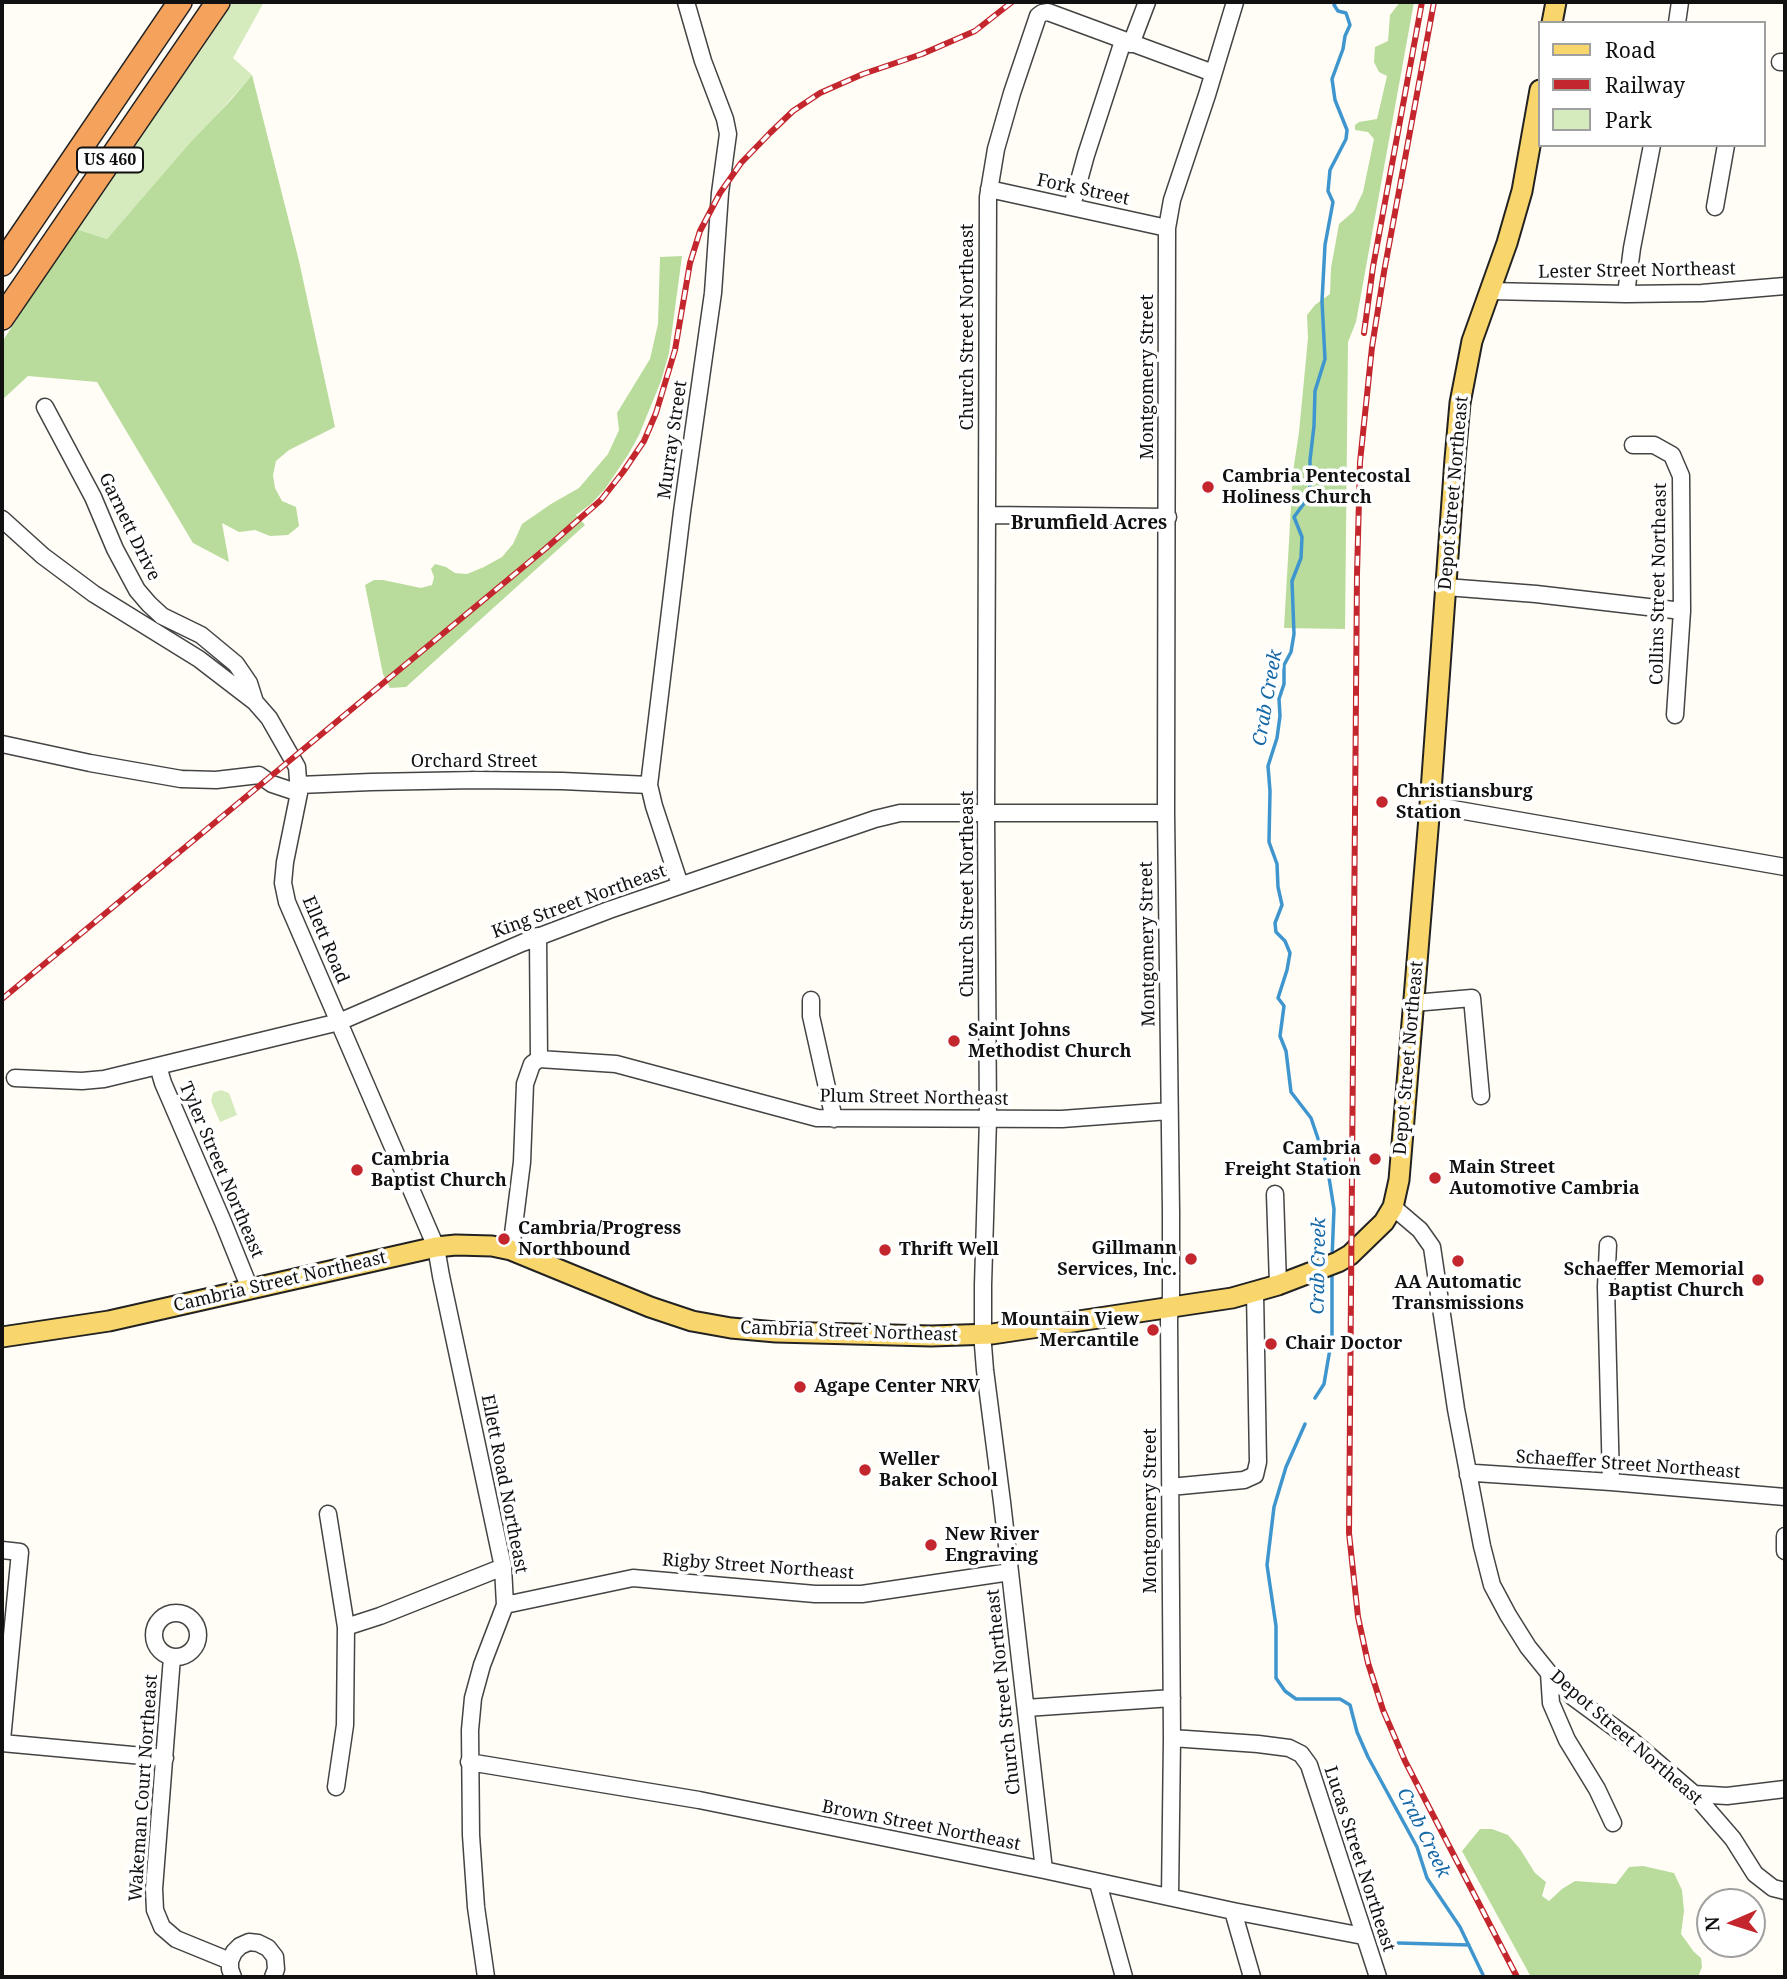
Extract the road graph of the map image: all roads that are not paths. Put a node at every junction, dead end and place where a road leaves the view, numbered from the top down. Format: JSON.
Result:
{"nodes":[{"id":1,"x":180,"y":2,"type":"edge"},
{"id":2,"x":218,"y":2,"type":"edge"},
{"id":3,"x":686,"y":2,"type":"edge"},
{"id":4,"x":1147,"y":2,"type":"edge"},
{"id":5,"x":1235,"y":2,"type":"edge"},
{"id":6,"x":1556,"y":2,"type":"edge"},
{"id":7,"x":1680,"y":2,"type":"edge"},
{"id":8,"x":1552,"y":21,"type":"edge"},
{"id":9,"x":1677,"y":21,"type":"edge"},
{"id":10,"x":1127,"y":42,"type":"junction"},
{"id":11,"x":1213,"y":73,"type":"junction"},
{"id":12,"x":1538,"y":101,"type":"edge"},
{"id":13,"x":1652,"y":147,"type":"edge"},
{"id":14,"x":1726,"y":147,"type":"edge"},
{"id":15,"x":989,"y":189,"type":"junction"},
{"id":16,"x":1072,"y":206,"type":"junction"},
{"id":17,"x":1715,"y":206,"type":"dead end"},
{"id":18,"x":1167,"y":228,"type":"junction"},
{"id":19,"x":2,"y":264,"type":"edge"},
{"id":20,"x":1785,"y":286,"type":"edge"},
{"id":21,"x":1489,"y":291,"type":"junction"},
{"id":22,"x":1626,"y":294,"type":"junction"},
{"id":23,"x":2,"y":318,"type":"edge"},
{"id":24,"x":46,"y":407,"type":"dead end"},
{"id":25,"x":1633,"y":445,"type":"dead end"},
{"id":26,"x":987,"y":515,"type":"junction"},
{"id":27,"x":1168,"y":517,"type":"junction"},
{"id":28,"x":2,"y":519,"type":"edge"},
{"id":29,"x":1446,"y":587,"type":"junction"},
{"id":30,"x":1682,"y":611,"type":"junction"},
{"id":31,"x":255,"y":702,"type":"junction"},
{"id":32,"x":1675,"y":715,"type":"dead end"},
{"id":33,"x":2,"y":744,"type":"edge"},
{"id":34,"x":649,"y":785,"type":"junction"},
{"id":35,"x":299,"y":789,"type":"junction"},
{"id":36,"x":1430,"y":805,"type":"junction"},
{"id":37,"x":1166,"y":813,"type":"junction"},
{"id":38,"x":986,"y":814,"type":"junction"},
{"id":39,"x":1785,"y":867,"type":"edge"},
{"id":40,"x":680,"y":885,"type":"junction"},
{"id":41,"x":538,"y":936,"type":"junction"},
{"id":42,"x":811,"y":1000,"type":"dead end"},
{"id":43,"x":1414,"y":1003,"type":"junction"},
{"id":44,"x":339,"y":1021,"type":"junction"},
{"id":45,"x":539,"y":1059,"type":"junction"},
{"id":46,"x":158,"y":1066,"type":"junction"},
{"id":47,"x":15,"y":1078,"type":"dead end"},
{"id":48,"x":1480,"y":1096,"type":"dead end"},
{"id":49,"x":1169,"y":1111,"type":"junction"},
{"id":50,"x":834,"y":1119,"type":"junction"},
{"id":51,"x":988,"y":1119,"type":"junction"},
{"id":52,"x":1275,"y":1194,"type":"dead end"},
{"id":53,"x":1393,"y":1206,"type":"junction"},
{"id":54,"x":1608,"y":1245,"type":"dead end"},
{"id":55,"x":436,"y":1247,"type":"junction"},
{"id":56,"x":511,"y":1250,"type":"junction"},
{"id":57,"x":1278,"y":1285,"type":"junction"},
{"id":58,"x":250,"y":1289,"type":"junction"},
{"id":59,"x":1255,"y":1292,"type":"junction"},
{"id":60,"x":1170,"y":1308,"type":"junction"},
{"id":61,"x":983,"y":1335,"type":"junction"},
{"id":62,"x":2,"y":1337,"type":"edge"},
{"id":63,"x":1468,"y":1475,"type":"junction"},
{"id":64,"x":1611,"y":1482,"type":"junction"},
{"id":65,"x":1170,"y":1487,"type":"junction"},
{"id":66,"x":1785,"y":1497,"type":"edge"},
{"id":67,"x":328,"y":1514,"type":"dead end"},
{"id":68,"x":1785,"y":1536,"type":"edge"},
{"id":69,"x":2,"y":1550,"type":"edge"},
{"id":70,"x":1785,"y":1551,"type":"edge"},
{"id":71,"x":503,"y":1567,"type":"junction"},
{"id":72,"x":1010,"y":1572,"type":"junction"},
{"id":73,"x":505,"y":1605,"type":"junction"},
{"id":74,"x":346,"y":1627,"type":"junction"},
{"id":75,"x":172,"y":1657,"type":"dead end"},
{"id":76,"x":1549,"y":1673,"type":"junction"},
{"id":77,"x":1172,"y":1698,"type":"junction"},
{"id":78,"x":1026,"y":1708,"type":"junction"},
{"id":79,"x":1172,"y":1738,"type":"junction"},
{"id":80,"x":2,"y":1742,"type":"edge"},
{"id":81,"x":165,"y":1758,"type":"junction"},
{"id":82,"x":469,"y":1762,"type":"junction"},
{"id":83,"x":336,"y":1787,"type":"dead end"},
{"id":84,"x":1785,"y":1789,"type":"edge"},
{"id":85,"x":1694,"y":1794,"type":"junction"},
{"id":86,"x":1613,"y":1823,"type":"dead end"},
{"id":87,"x":1044,"y":1870,"type":"junction"},
{"id":88,"x":1098,"y":1883,"type":"junction"},
{"id":89,"x":1785,"y":1891,"type":"edge"},
{"id":90,"x":1170,"y":1896,"type":"junction"},
{"id":91,"x":1233,"y":1911,"type":"junction"},
{"id":92,"x":1363,"y":1936,"type":"junction"},
{"id":93,"x":230,"y":1961,"type":"junction"},
{"id":94,"x":233,"y":1977,"type":"edge"},
{"id":95,"x":273,"y":1977,"type":"edge"},
{"id":96,"x":486,"y":1977,"type":"edge"},
{"id":97,"x":1124,"y":1977,"type":"edge"},
{"id":98,"x":1252,"y":1977,"type":"edge"},
{"id":99,"x":1378,"y":1977,"type":"edge"}],
"edges":[{"from":1,"to":19,"type":"highway","number":"US 460"},
{"from":2,"to":23,"type":"highway","number":"US 460"},
{"from":3,"to":34,"type":"street","name":"Murray Street"},
{"from":4,"to":10,"type":"street"},
{"from":5,"to":11,"type":"street","name":"Montgomery Street"},
{"from":6,"to":8,"type":"main road"},
{"from":7,"to":9,"type":"street"},
{"from":10,"to":11,"type":"street"},
{"from":10,"to":15,"type":"street","name":"Church Street Northeast"},
{"from":10,"to":16,"type":"street"},
{"from":11,"to":18,"type":"street","name":"Montgomery Street"},
{"from":12,"to":21,"type":"main road","name":"Depot Street Northeast"},
{"from":13,"to":22,"type":"street"},
{"from":14,"to":17,"type":"street"},
{"from":15,"to":16,"type":"street","name":"Fork Street"},
{"from":15,"to":26,"type":"street","name":"Church Street Northeast"},
{"from":16,"to":18,"type":"street","name":"Fork Street"},
{"from":18,"to":27,"type":"street","name":"Montgomery Street"},
{"from":20,"to":22,"type":"street","name":"Lester Street Northeast"},
{"from":21,"to":22,"type":"street","name":"Lester Street Northeast"},
{"from":21,"to":29,"type":"main road","name":"Depot Street Northeast"},
{"from":24,"to":31,"type":"street","name":"Garnett Drive"},
{"from":25,"to":30,"type":"street","name":"Collins Street Northeast"},
{"from":26,"to":27,"type":"street"},
{"from":26,"to":38,"type":"street","name":"Church Street Northeast"},
{"from":27,"to":37,"type":"street","name":"Montgomery Street"},
{"from":28,"to":31,"type":"street","name":"Ellett Road"},
{"from":29,"to":30,"type":"street"},
{"from":29,"to":36,"type":"main road","name":"Depot Street Northeast"},
{"from":30,"to":32,"type":"street","name":"Collins Street Northeast"},
{"from":31,"to":35,"type":"street","name":"Ellett Road"},
{"from":33,"to":35,"type":"street","name":"Orchard Street"},
{"from":34,"to":35,"type":"street","name":"Orchard Street"},
{"from":34,"to":40,"type":"street","name":"Murray Street"},
{"from":35,"to":44,"type":"street","name":"Ellett Road"},
{"from":36,"to":39,"type":"street"},
{"from":36,"to":43,"type":"main road","name":"Depot Street Northeast"},
{"from":37,"to":38,"type":"street","name":"King Street Northeast"},
{"from":37,"to":49,"type":"street","name":"Montgomery Street"},
{"from":38,"to":40,"type":"street","name":"King Street Northeast"},
{"from":38,"to":51,"type":"street","name":"Church Street Northeast"},
{"from":40,"to":41,"type":"street","name":"King Street Northeast"},
{"from":41,"to":44,"type":"street","name":"King Street Northeast"},
{"from":41,"to":45,"type":"street"},
{"from":42,"to":50,"type":"street"},
{"from":43,"to":48,"type":"street"},
{"from":43,"to":53,"type":"main road","name":"Depot Street Northeast"},
{"from":44,"to":46,"type":"street","name":"King Street Northeast"},
{"from":44,"to":55,"type":"street","name":"Ellett Road"},
{"from":45,"to":50,"type":"street","name":"Plum Street Northeast"},
{"from":45,"to":56,"type":"street"},
{"from":46,"to":47,"type":"street","name":"King Street Northeast"},
{"from":46,"to":58,"type":"street","name":"Tyler Street Northeast"},
{"from":49,"to":51,"type":"street","name":"Plum Street Northeast"},
{"from":49,"to":60,"type":"street","name":"Montgomery Street"},
{"from":50,"to":51,"type":"street","name":"Plum Street Northeast"},
{"from":51,"to":61,"type":"street","name":"Church Street Northeast"},
{"from":52,"to":57,"type":"street"},
{"from":53,"to":57,"type":"main road","name":"Cambria Street Northeast"},
{"from":53,"to":63,"type":"street","name":"Depot Street Northeast"},
{"from":54,"to":64,"type":"street"},
{"from":55,"to":56,"type":"main road","name":"Cambria Street Northeast"},
{"from":55,"to":58,"type":"main road","name":"Cambria Street Northeast"},
{"from":55,"to":71,"type":"street","name":"Ellett Road Northeast"},
{"from":56,"to":61,"type":"main road","name":"Cambria Street Northeast"},
{"from":57,"to":59,"type":"main road","name":"Cambria Street Northeast"},
{"from":58,"to":62,"type":"main road","name":"Cambria Street Northeast"},
{"from":59,"to":60,"type":"main road","name":"Cambria Street Northeast"},
{"from":59,"to":65,"type":"street"},
{"from":60,"to":61,"type":"main road","name":"Cambria Street Northeast"},
{"from":60,"to":65,"type":"street","name":"Montgomery Street"},
{"from":61,"to":72,"type":"street","name":"Church Street Northeast"},
{"from":63,"to":64,"type":"street","name":"Schaeffer Street Northeast"},
{"from":63,"to":76,"type":"street","name":"Depot Street Northeast"},
{"from":64,"to":66,"type":"street","name":"Schaeffer Street Northeast"},
{"from":65,"to":77,"type":"street","name":"Montgomery Street"},
{"from":67,"to":74,"type":"street"},
{"from":68,"to":70,"type":"street"},
{"from":69,"to":80,"type":"street"},
{"from":71,"to":73,"type":"street","name":"Ellett Road Northeast"},
{"from":71,"to":74,"type":"street"},
{"from":72,"to":73,"type":"street","name":"Rigby Street Northeast"},
{"from":72,"to":78,"type":"street","name":"Church Street Northeast"},
{"from":73,"to":82,"type":"street","name":"Ellett Road Northeast"},
{"from":74,"to":83,"type":"street"},
{"from":75,"to":81,"type":"street","name":"Wakeman Court Northeast"},
{"from":76,"to":85,"type":"street","name":"Depot Street Northeast"},
{"from":76,"to":86,"type":"street"},
{"from":77,"to":78,"type":"street"},
{"from":77,"to":79,"type":"street","name":"Montgomery Street"},
{"from":78,"to":87,"type":"street","name":"Church Street Northeast"},
{"from":79,"to":90,"type":"street","name":"Montgomery Street"},
{"from":79,"to":92,"type":"street","name":"Lucas Street Northeast"},
{"from":80,"to":81,"type":"street"},
{"from":81,"to":93,"type":"street","name":"Wakeman Court Northeast"},
{"from":82,"to":87,"type":"street","name":"Brown Street Northeast"},
{"from":82,"to":96,"type":"street","name":"Ellett Road Northeast"},
{"from":84,"to":85,"type":"street"},
{"from":85,"to":89,"type":"street","name":"Depot Street Northeast"},
{"from":87,"to":88,"type":"street","name":"Brown Street Northeast"},
{"from":88,"to":90,"type":"street","name":"Brown Street Northeast"},
{"from":88,"to":97,"type":"street"},
{"from":90,"to":91,"type":"street","name":"Brown Street Northeast"},
{"from":91,"to":92,"type":"street","name":"Brown Street Northeast"},
{"from":91,"to":98,"type":"street"},
{"from":92,"to":99,"type":"street","name":"Lucas Street Northeast"},
{"from":93,"to":94,"type":"street"},
{"from":93,"to":95,"type":"street"}]}
